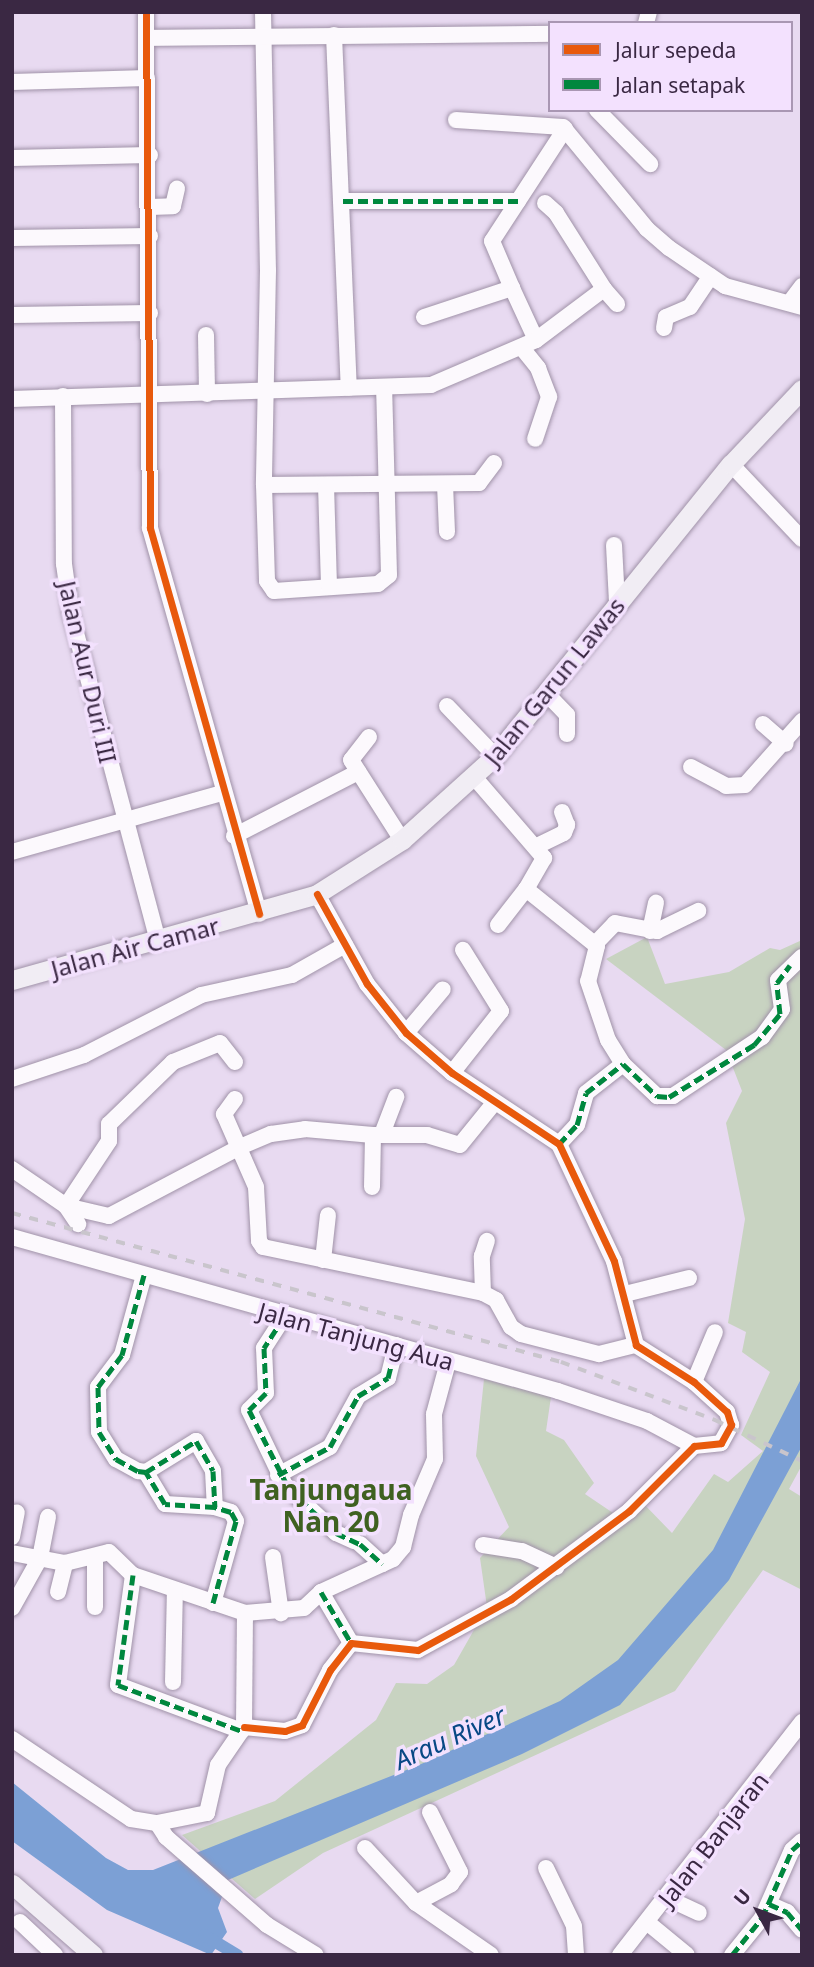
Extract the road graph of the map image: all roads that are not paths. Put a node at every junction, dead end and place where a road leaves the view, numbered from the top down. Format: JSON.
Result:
{"nodes":[{"id":1,"x":146,"y":12,"type":"edge"},
{"id":2,"x":263,"y":12,"type":"edge"},
{"id":3,"x":262,"y":34,"type":"junction"},
{"id":4,"x":548,"y":34,"type":"edge"},
{"id":5,"x":334,"y":35,"type":"junction"},
{"id":6,"x":148,"y":37,"type":"junction"},
{"id":7,"x":147,"y":78,"type":"junction"},
{"id":8,"x":12,"y":82,"type":"edge"},
{"id":9,"x":599,"y":112,"type":"edge"},
{"id":10,"x":456,"y":120,"type":"dead end"},
{"id":11,"x":563,"y":121,"type":"edge"},
{"id":12,"x":150,"y":155,"type":"junction"},
{"id":13,"x":12,"y":158,"type":"edge"},
{"id":14,"x":650,"y":164,"type":"dead end"},
{"id":15,"x":177,"y":188,"type":"dead end"},
{"id":16,"x":343,"y":201,"type":"junction"},
{"id":17,"x":518,"y":201,"type":"junction"},
{"id":18,"x":545,"y":203,"type":"dead end"},
{"id":19,"x":150,"y":207,"type":"junction"},
{"id":20,"x":150,"y":236,"type":"junction"},
{"id":21,"x":12,"y":238,"type":"edge"},
{"id":22,"x":711,"y":276,"type":"junction"},
{"id":23,"x":802,"y":286,"type":"edge"},
{"id":24,"x":512,"y":288,"type":"junction"},
{"id":25,"x":604,"y":289,"type":"junction"},
{"id":26,"x":617,"y":304,"type":"dead end"},
{"id":27,"x":796,"y":304,"type":"edge"},
{"id":28,"x":150,"y":313,"type":"junction"},
{"id":29,"x":12,"y":315,"type":"edge"},
{"id":30,"x":424,"y":317,"type":"dead end"},
{"id":31,"x":664,"y":328,"type":"dead end"},
{"id":32,"x":206,"y":335,"type":"dead end"},
{"id":33,"x":529,"y":344,"type":"junction"},
{"id":34,"x":265,"y":387,"type":"junction"},
{"id":35,"x":349,"y":388,"type":"junction"},
{"id":36,"x":384,"y":388,"type":"junction"},
{"id":37,"x":802,"y":389,"type":"edge"},
{"id":38,"x":150,"y":394,"type":"junction"},
{"id":39,"x":207,"y":394,"type":"junction"},
{"id":40,"x":63,"y":396,"type":"junction"},
{"id":41,"x":12,"y":399,"type":"edge"},
{"id":42,"x":535,"y":439,"type":"dead end"},
{"id":43,"x":494,"y":463,"type":"dead end"},
{"id":44,"x":731,"y":464,"type":"junction"},
{"id":45,"x":387,"y":482,"type":"junction"},
{"id":46,"x":446,"y":484,"type":"junction"},
{"id":47,"x":264,"y":485,"type":"junction"},
{"id":48,"x":326,"y":485,"type":"junction"},
{"id":49,"x":447,"y":532,"type":"dead end"},
{"id":50,"x":802,"y":539,"type":"edge"},
{"id":51,"x":614,"y":545,"type":"dead end"},
{"id":52,"x":329,"y":587,"type":"junction"},
{"id":53,"x":617,"y":603,"type":"junction"},
{"id":54,"x":547,"y":694,"type":"junction"},
{"id":55,"x":447,"y":706,"type":"dead end"},
{"id":56,"x":802,"y":722,"type":"edge"},
{"id":57,"x":763,"y":724,"type":"dead end"},
{"id":58,"x":567,"y":734,"type":"dead end"},
{"id":59,"x":369,"y":737,"type":"dead end"},
{"id":60,"x":786,"y":744,"type":"junction"},
{"id":61,"x":495,"y":756,"type":"junction"},
{"id":62,"x":691,"y":767,"type":"dead end"},
{"id":63,"x":358,"y":772,"type":"junction"},
{"id":64,"x":475,"y":778,"type":"junction"},
{"id":65,"x":222,"y":793,"type":"junction"},
{"id":66,"x":562,"y":812,"type":"dead end"},
{"id":67,"x":126,"y":822,"type":"junction"},
{"id":68,"x":234,"y":836,"type":"junction"},
{"id":69,"x":402,"y":840,"type":"junction"},
{"id":70,"x":536,"y":847,"type":"junction"},
{"id":71,"x":12,"y":852,"type":"edge"},
{"id":72,"x":526,"y":889,"type":"junction"},
{"id":73,"x":317,"y":894,"type":"junction"},
{"id":74,"x":656,"y":903,"type":"dead end"},
{"id":75,"x":698,"y":911,"type":"dead end"},
{"id":76,"x":259,"y":914,"type":"junction"},
{"id":77,"x":498,"y":925,"type":"dead end"},
{"id":78,"x":650,"y":931,"type":"junction"},
{"id":79,"x":158,"y":941,"type":"junction"},
{"id":80,"x":595,"y":944,"type":"junction"},
{"id":81,"x":345,"y":945,"type":"junction"},
{"id":82,"x":463,"y":950,"type":"dead end"},
{"id":83,"x":802,"y":957,"type":"edge"},
{"id":84,"x":12,"y":980,"type":"edge"},
{"id":85,"x":443,"y":989,"type":"dead end"},
{"id":86,"x":406,"y":1033,"type":"junction"},
{"id":87,"x":235,"y":1062,"type":"dead end"},
{"id":88,"x":623,"y":1064,"type":"junction"},
{"id":89,"x":452,"y":1073,"type":"junction"},
{"id":90,"x":12,"y":1079,"type":"edge"},
{"id":91,"x":396,"y":1097,"type":"dead end"},
{"id":92,"x":235,"y":1099,"type":"dead end"},
{"id":93,"x":495,"y":1102,"type":"junction"},
{"id":94,"x":378,"y":1134,"type":"junction"},
{"id":95,"x":559,"y":1144,"type":"junction"},
{"id":96,"x":240,"y":1147,"type":"junction"},
{"id":97,"x":12,"y":1169,"type":"edge"},
{"id":98,"x":372,"y":1187,"type":"dead end"},
{"id":99,"x":66,"y":1206,"type":"junction"},
{"id":100,"x":328,"y":1215,"type":"dead end"},
{"id":101,"x":12,"y":1237,"type":"edge"},
{"id":102,"x":79,"y":1238,"type":"junction"},
{"id":103,"x":487,"y":1241,"type":"dead end"},
{"id":104,"x":323,"y":1260,"type":"junction"},
{"id":105,"x":144,"y":1275,"type":"junction"},
{"id":106,"x":689,"y":1278,"type":"dead end"},
{"id":107,"x":484,"y":1293,"type":"junction"},
{"id":108,"x":625,"y":1294,"type":"junction"},
{"id":109,"x":284,"y":1317,"type":"junction"},
{"id":110,"x":715,"y":1332,"type":"dead end"},
{"id":111,"x":396,"y":1345,"type":"junction"},
{"id":112,"x":636,"y":1345,"type":"junction"},
{"id":113,"x":448,"y":1362,"type":"junction"},
{"id":114,"x":694,"y":1382,"type":"junction"},
{"id":115,"x":694,"y":1446,"type":"junction"},
{"id":116,"x":146,"y":1472,"type":"junction"},
{"id":117,"x":278,"y":1475,"type":"junction"},
{"id":118,"x":215,"y":1507,"type":"junction"},
{"id":119,"x":17,"y":1512,"type":"dead end"},
{"id":120,"x":48,"y":1517,"type":"dead end"},
{"id":121,"x":12,"y":1537,"type":"edge"},
{"id":122,"x":483,"y":1545,"type":"dead end"},
{"id":123,"x":12,"y":1553,"type":"edge"},
{"id":124,"x":273,"y":1557,"type":"dead end"},
{"id":125,"x":40,"y":1558,"type":"junction"},
{"id":126,"x":95,"y":1558,"type":"junction"},
{"id":127,"x":65,"y":1563,"type":"junction"},
{"id":128,"x":382,"y":1564,"type":"junction"},
{"id":129,"x":557,"y":1567,"type":"junction"},
{"id":130,"x":133,"y":1575,"type":"junction"},
{"id":131,"x":175,"y":1590,"type":"junction"},
{"id":132,"x":58,"y":1592,"type":"dead end"},
{"id":133,"x":321,"y":1592,"type":"junction"},
{"id":134,"x":213,"y":1603,"type":"junction"},
{"id":135,"x":95,"y":1607,"type":"dead end"},
{"id":136,"x":12,"y":1608,"type":"edge"},
{"id":137,"x":245,"y":1613,"type":"junction"},
{"id":138,"x":281,"y":1613,"type":"junction"},
{"id":139,"x":351,"y":1643,"type":"junction"},
{"id":140,"x":173,"y":1682,"type":"dead end"},
{"id":141,"x":802,"y":1721,"type":"edge"},
{"id":142,"x":243,"y":1729,"type":"junction"},
{"id":143,"x":12,"y":1739,"type":"edge"},
{"id":144,"x":430,"y":1812,"type":"dead end"},
{"id":145,"x":162,"y":1830,"type":"junction"},
{"id":146,"x":802,"y":1841,"type":"edge"},
{"id":147,"x":365,"y":1848,"type":"dead end"},
{"id":148,"x":546,"y":1868,"type":"dead end"},
{"id":149,"x":12,"y":1884,"type":"edge"},
{"id":150,"x":667,"y":1898,"type":"junction"},
{"id":151,"x":416,"y":1903,"type":"junction"},
{"id":152,"x":769,"y":1904,"type":"junction"},
{"id":153,"x":699,"y":1913,"type":"dead end"},
{"id":154,"x":20,"y":1922,"type":"dead end"},
{"id":155,"x":648,"y":1923,"type":"junction"},
{"id":156,"x":802,"y":1930,"type":"edge"},
{"id":157,"x":82,"y":1951,"type":"edge"},
{"id":158,"x":55,"y":1955,"type":"edge"},
{"id":159,"x":316,"y":1955,"type":"edge"},
{"id":160,"x":491,"y":1955,"type":"edge"},
{"id":161,"x":576,"y":1955,"type":"edge"},
{"id":162,"x":621,"y":1955,"type":"edge"},
{"id":163,"x":687,"y":1955,"type":"edge"},
{"id":164,"x":732,"y":1955,"type":"edge"}],
"edges":[{"from":1,"to":6,"type":"street"},
{"from":2,"to":3,"type":"street"},
{"from":3,"to":5,"type":"street"},
{"from":3,"to":6,"type":"street"},
{"from":3,"to":34,"type":"street"},
{"from":4,"to":5,"type":"street"},
{"from":5,"to":16,"type":"street"},
{"from":6,"to":7,"type":"street"},
{"from":7,"to":8,"type":"street"},
{"from":7,"to":12,"type":"street"},
{"from":9,"to":14,"type":"street"},
{"from":10,"to":11,"type":"street"},
{"from":11,"to":17,"type":"street"},
{"from":11,"to":22,"type":"street"},
{"from":12,"to":13,"type":"street"},
{"from":12,"to":19,"type":"street"},
{"from":15,"to":19,"type":"street"},
{"from":16,"to":17,"type":"street"},
{"from":16,"to":35,"type":"street"},
{"from":17,"to":24,"type":"street"},
{"from":18,"to":25,"type":"street"},
{"from":19,"to":20,"type":"street"},
{"from":20,"to":21,"type":"street"},
{"from":20,"to":28,"type":"street"},
{"from":22,"to":27,"type":"street"},
{"from":22,"to":31,"type":"street"},
{"from":23,"to":27,"type":"street"},
{"from":24,"to":30,"type":"street"},
{"from":24,"to":33,"type":"street"},
{"from":25,"to":26,"type":"street"},
{"from":25,"to":33,"type":"street"},
{"from":28,"to":29,"type":"street"},
{"from":28,"to":38,"type":"street"},
{"from":32,"to":39,"type":"street"},
{"from":33,"to":36,"type":"street"},
{"from":33,"to":42,"type":"street"},
{"from":34,"to":35,"type":"street"},
{"from":34,"to":39,"type":"street"},
{"from":34,"to":47,"type":"street"},
{"from":35,"to":36,"type":"street"},
{"from":36,"to":45,"type":"street"},
{"from":37,"to":44,"type":"main road","name":"Jalan Garun Lawas"},
{"from":38,"to":39,"type":"street"},
{"from":38,"to":40,"type":"street"},
{"from":38,"to":65,"type":"street"},
{"from":40,"to":41,"type":"street"},
{"from":40,"to":67,"type":"street","name":"Jalan Aur Duri III"},
{"from":43,"to":46,"type":"street"},
{"from":44,"to":50,"type":"street"},
{"from":44,"to":53,"type":"main road","name":"Jalan Garun Lawas"},
{"from":45,"to":46,"type":"street"},
{"from":45,"to":48,"type":"street"},
{"from":45,"to":52,"type":"street"},
{"from":46,"to":49,"type":"street"},
{"from":47,"to":48,"type":"street"},
{"from":47,"to":52,"type":"street"},
{"from":48,"to":52,"type":"street"},
{"from":51,"to":53,"type":"street"},
{"from":53,"to":54,"type":"main road","name":"Jalan Garun Lawas"},
{"from":54,"to":58,"type":"street"},
{"from":54,"to":61,"type":"main road","name":"Jalan Garun Lawas"},
{"from":55,"to":61,"type":"street"},
{"from":56,"to":60,"type":"street"},
{"from":57,"to":60,"type":"street"},
{"from":59,"to":63,"type":"street"},
{"from":60,"to":62,"type":"street"},
{"from":61,"to":64,"type":"main road","name":"Jalan Garun Lawas"},
{"from":63,"to":68,"type":"street"},
{"from":63,"to":69,"type":"street"},
{"from":64,"to":69,"type":"main road","name":"Jalan Garun Lawas"},
{"from":64,"to":70,"type":"street"},
{"from":65,"to":67,"type":"street"},
{"from":65,"to":68,"type":"street"},
{"from":66,"to":70,"type":"street"},
{"from":67,"to":71,"type":"street"},
{"from":67,"to":79,"type":"street","name":"Jalan Aur Duri III"},
{"from":68,"to":76,"type":"street"},
{"from":69,"to":73,"type":"main road","name":"Jalan Garun Lawas"},
{"from":70,"to":72,"type":"street"},
{"from":72,"to":77,"type":"street"},
{"from":72,"to":80,"type":"street"},
{"from":73,"to":76,"type":"main road","name":"Jalan Garun Lawas"},
{"from":73,"to":81,"type":"street"},
{"from":74,"to":78,"type":"street"},
{"from":75,"to":78,"type":"street"},
{"from":76,"to":79,"type":"main road","name":"Jalan Air Camar"},
{"from":78,"to":80,"type":"street"},
{"from":79,"to":84,"type":"main road","name":"Jalan Air Camar"},
{"from":80,"to":88,"type":"street"},
{"from":81,"to":86,"type":"street"},
{"from":81,"to":90,"type":"street"},
{"from":82,"to":89,"type":"street"},
{"from":83,"to":88,"type":"street"},
{"from":85,"to":86,"type":"street"},
{"from":86,"to":89,"type":"street"},
{"from":87,"to":99,"type":"street"},
{"from":88,"to":95,"type":"street"},
{"from":89,"to":93,"type":"street"},
{"from":91,"to":94,"type":"street"},
{"from":92,"to":96,"type":"street"},
{"from":93,"to":94,"type":"street"},
{"from":93,"to":95,"type":"street"},
{"from":94,"to":96,"type":"street"},
{"from":94,"to":98,"type":"street"},
{"from":95,"to":108,"type":"street"},
{"from":96,"to":99,"type":"street"},
{"from":96,"to":104,"type":"street"},
{"from":97,"to":99,"type":"street"},
{"from":99,"to":102,"type":"street"},
{"from":100,"to":104,"type":"street"},
{"from":101,"to":102,"type":"street","name":"Jalan Tanjung Aua"},
{"from":102,"to":105,"type":"street","name":"Jalan Tanjung Aua"},
{"from":103,"to":107,"type":"street"},
{"from":104,"to":107,"type":"street"},
{"from":105,"to":109,"type":"street","name":"Jalan Tanjung Aua"},
{"from":105,"to":116,"type":"street"},
{"from":106,"to":108,"type":"street"},
{"from":107,"to":112,"type":"street"},
{"from":108,"to":112,"type":"street"},
{"from":109,"to":111,"type":"street","name":"Jalan Tanjung Aua"},
{"from":109,"to":117,"type":"street"},
{"from":110,"to":114,"type":"street"},
{"from":111,"to":113,"type":"street","name":"Jalan Tanjung Aua"},
{"from":111,"to":117,"type":"street"},
{"from":112,"to":114,"type":"street"},
{"from":113,"to":115,"type":"street","name":"Jalan Tanjung Aua"},
{"from":113,"to":128,"type":"street"},
{"from":114,"to":115,"type":"street"},
{"from":115,"to":129,"type":"street"},
{"from":116,"to":118,"type":"street"},
{"from":116,"to":118,"type":"street"},
{"from":117,"to":128,"type":"street"},
{"from":118,"to":134,"type":"street"},
{"from":119,"to":121,"type":"street"},
{"from":120,"to":125,"type":"street"},
{"from":122,"to":129,"type":"street"},
{"from":123,"to":125,"type":"street"},
{"from":124,"to":138,"type":"street"},
{"from":125,"to":127,"type":"street"},
{"from":125,"to":136,"type":"street"},
{"from":126,"to":127,"type":"street"},
{"from":126,"to":130,"type":"street"},
{"from":126,"to":135,"type":"street"},
{"from":127,"to":132,"type":"street"},
{"from":128,"to":133,"type":"street"},
{"from":129,"to":139,"type":"street"},
{"from":130,"to":131,"type":"street"},
{"from":130,"to":142,"type":"street"},
{"from":131,"to":134,"type":"street"},
{"from":131,"to":140,"type":"street"},
{"from":133,"to":138,"type":"street"},
{"from":133,"to":139,"type":"street"},
{"from":134,"to":137,"type":"street"},
{"from":137,"to":138,"type":"street"},
{"from":137,"to":142,"type":"street"},
{"from":139,"to":142,"type":"street"},
{"from":141,"to":150,"type":"street","name":"Jalan Banjaran"},
{"from":142,"to":145,"type":"street"},
{"from":143,"to":145,"type":"street"},
{"from":144,"to":151,"type":"street"},
{"from":145,"to":159,"type":"street"},
{"from":146,"to":152,"type":"street"},
{"from":147,"to":151,"type":"street"},
{"from":148,"to":161,"type":"street"},
{"from":149,"to":157,"type":"main road"},
{"from":150,"to":153,"type":"street"},
{"from":150,"to":155,"type":"street","name":"Jalan Banjaran"},
{"from":151,"to":160,"type":"street"},
{"from":152,"to":156,"type":"street"},
{"from":152,"to":164,"type":"street"},
{"from":154,"to":158,"type":"street"},
{"from":155,"to":162,"type":"street","name":"Jalan Banjaran"},
{"from":155,"to":163,"type":"street"}]}
